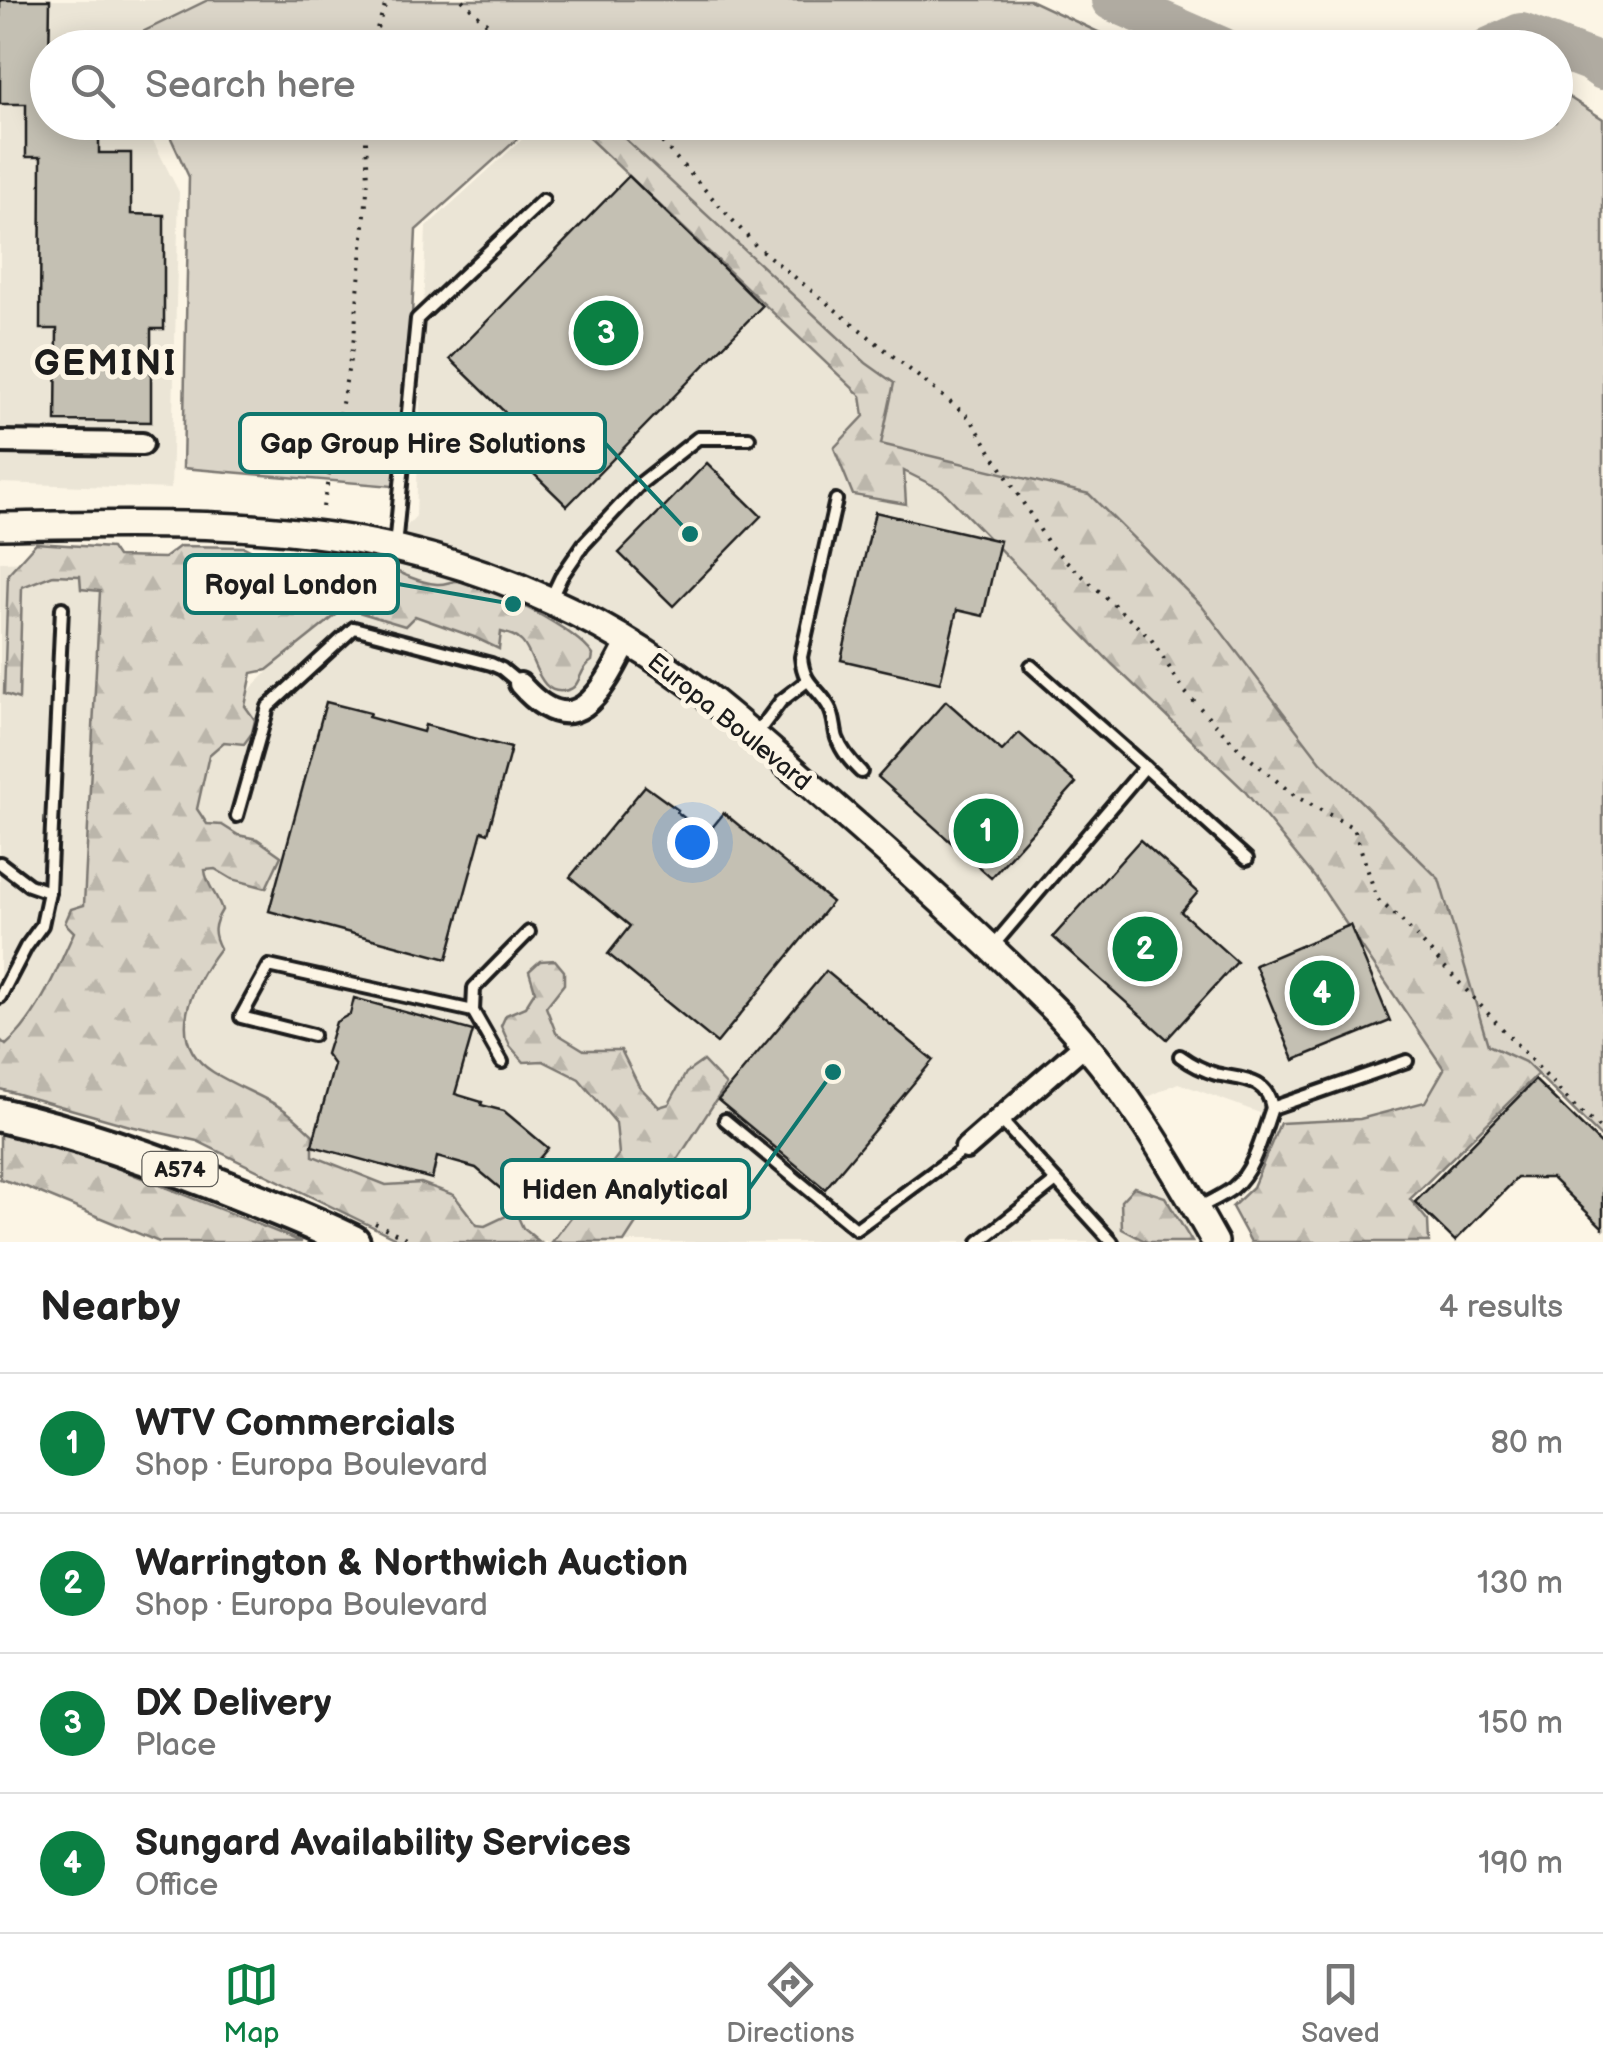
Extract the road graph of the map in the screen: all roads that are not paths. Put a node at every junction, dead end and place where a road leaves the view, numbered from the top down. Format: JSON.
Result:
{"nodes":[{"id":1,"x":544,"y":200,"type":"dead end"},
{"id":2,"x":749,"y":438,"type":"dead end"},
{"id":3,"x":0,"y":442,"type":"edge"},
{"id":4,"x":142,"y":444,"type":"dead end"},
{"id":5,"x":836,"y":500,"type":"dead end"},
{"id":6,"x":0,"y":526,"type":"edge"},
{"id":7,"x":0,"y":538,"type":"edge"},
{"id":8,"x":395,"y":548,"type":"junction"},
{"id":9,"x":550,"y":600,"type":"junction"},
{"id":10,"x":62,"y":608,"type":"dead end"},
{"id":11,"x":628,"y":642,"type":"junction"},
{"id":12,"x":1031,"y":666,"type":"dead end"},
{"id":13,"x":807,"y":682,"type":"junction"},
{"id":14,"x":520,"y":684,"type":"joint"},
{"id":15,"x":755,"y":736,"type":"junction"},
{"id":16,"x":1145,"y":767,"type":"junction"},
{"id":17,"x":861,"y":772,"type":"dead end"},
{"id":18,"x":237,"y":816,"type":"dead end"},
{"id":19,"x":1247,"y":859,"type":"dead end"},
{"id":20,"x":0,"y":862,"type":"edge"},
{"id":21,"x":49,"y":892,"type":"junction"},
{"id":22,"x":529,"y":932,"type":"dead end"},
{"id":23,"x":991,"y":948,"type":"junction"},
{"id":24,"x":0,"y":996,"type":"edge"},
{"id":25,"x":473,"y":1011,"type":"junction"},
{"id":26,"x":312,"y":1035,"type":"dead end"},
{"id":27,"x":1086,"y":1043,"type":"junction"},
{"id":28,"x":1180,"y":1056,"type":"dead end"},
{"id":29,"x":502,"y":1062,"type":"dead end"},
{"id":30,"x":1407,"y":1062,"type":"dead end"},
{"id":31,"x":1272,"y":1108,"type":"junction"},
{"id":32,"x":0,"y":1115,"type":"edge"},
{"id":33,"x":1000,"y":1119,"type":"junction"},
{"id":34,"x":725,"y":1120,"type":"dead end"},
{"id":35,"x":966,"y":1148,"type":"joint"},
{"id":36,"x":1056,"y":1182,"type":"junction"},
{"id":37,"x":1196,"y":1208,"type":"junction"},
{"id":38,"x":354,"y":1242,"type":"edge"},
{"id":39,"x":980,"y":1242,"type":"edge"},
{"id":40,"x":1112,"y":1242,"type":"edge"},
{"id":41,"x":1215,"y":1242,"type":"edge"}],
"edges":[{"from":1,"to":8,"type":"lane"},
{"from":2,"to":9,"type":"lane"},
{"from":3,"to":4,"type":"street"},
{"from":5,"to":13,"type":"lane"},
{"from":6,"to":7,"type":"lane"},
{"from":6,"to":8,"type":"street","name":"Europa Boulevard"},
{"from":8,"to":9,"type":"street","name":"Europa Boulevard"},
{"from":9,"to":11,"type":"street","name":"Europa Boulevard"},
{"from":10,"to":21,"type":"lane"},
{"from":11,"to":14,"type":"street"},
{"from":11,"to":15,"type":"street","name":"Europa Boulevard"},
{"from":12,"to":16,"type":"lane"},
{"from":13,"to":15,"type":"lane"},
{"from":13,"to":17,"type":"lane"},
{"from":14,"to":18,"type":"lane"},
{"from":15,"to":23,"type":"street","name":"Europa Boulevard"},
{"from":16,"to":19,"type":"lane"},
{"from":16,"to":23,"type":"lane"},
{"from":20,"to":21,"type":"lane"},
{"from":21,"to":24,"type":"lane"},
{"from":22,"to":25,"type":"lane"},
{"from":23,"to":27,"type":"street","name":"Europa Boulevard"},
{"from":25,"to":26,"type":"lane"},
{"from":25,"to":29,"type":"lane"},
{"from":27,"to":33,"type":"street"},
{"from":27,"to":37,"type":"street","name":"Europa Boulevard"},
{"from":28,"to":31,"type":"lane"},
{"from":30,"to":31,"type":"lane"},
{"from":31,"to":37,"type":"lane"},
{"from":32,"to":38,"type":"main road","number":"A574"},
{"from":33,"to":35,"type":"street"},
{"from":33,"to":36,"type":"lane"},
{"from":34,"to":35,"type":"lane"},
{"from":36,"to":39,"type":"lane"},
{"from":36,"to":40,"type":"lane"},
{"from":37,"to":41,"type":"street","name":"Europa Boulevard"}]}
